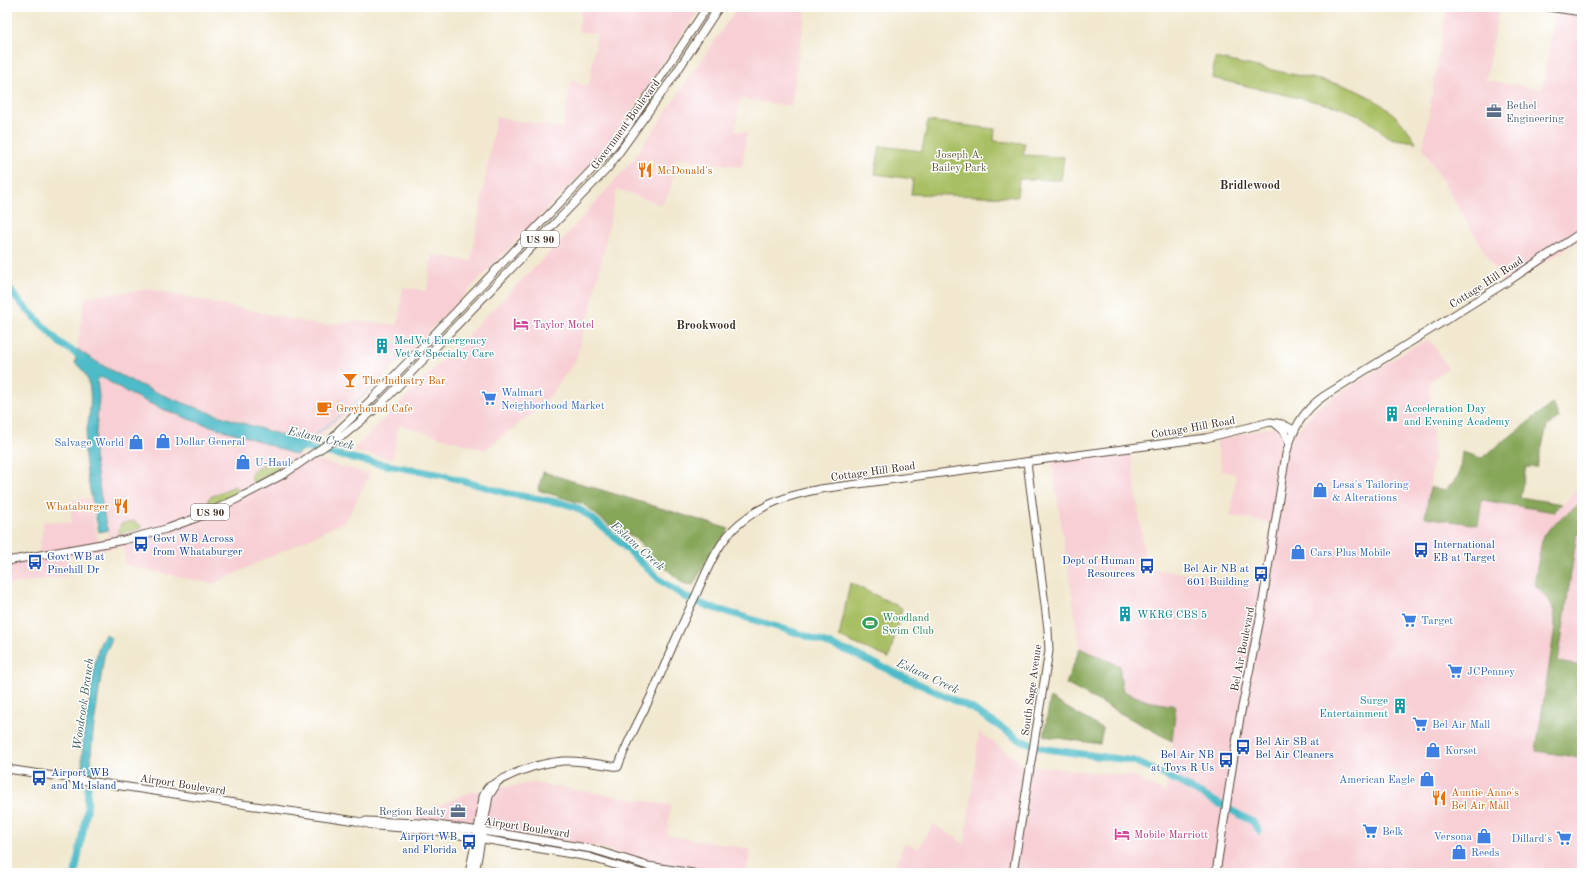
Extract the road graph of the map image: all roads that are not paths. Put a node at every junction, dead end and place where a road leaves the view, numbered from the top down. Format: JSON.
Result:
{"nodes":[{"id":1,"x":707,"y":7,"type":"edge"},
{"id":2,"x":719,"y":7,"type":"edge"},
{"id":3,"x":1548,"y":7,"type":"edge"},
{"id":4,"x":1582,"y":12,"type":"edge"},
{"id":5,"x":1582,"y":232,"type":"edge"},
{"id":6,"x":1302,"y":416,"type":"junction"},
{"id":7,"x":1274,"y":422,"type":"junction"},
{"id":8,"x":1294,"y":430,"type":"junction"},
{"id":9,"x":330,"y":443,"type":"junction"},
{"id":10,"x":1289,"y":443,"type":"junction"},
{"id":11,"x":1027,"y":462,"type":"junction"},
{"id":12,"x":7,"y":561,"type":"edge"},
{"id":13,"x":622,"y":756,"type":"junction"},
{"id":14,"x":608,"y":765,"type":"junction"},
{"id":15,"x":7,"y":769,"type":"edge"},
{"id":16,"x":356,"y":821,"type":"junction"},
{"id":17,"x":481,"y":831,"type":"junction"},
{"id":18,"x":479,"y":839,"type":"junction"},
{"id":19,"x":470,"y":873,"type":"edge"},
{"id":20,"x":475,"y":873,"type":"edge"},
{"id":21,"x":641,"y":873,"type":"edge"},
{"id":22,"x":693,"y":873,"type":"edge"},
{"id":23,"x":1013,"y":873,"type":"edge"},
{"id":24,"x":1216,"y":873,"type":"edge"}],
"edges":[{"from":1,"to":9,"type":"main road","name":"Government Boulevard","number":"US 90"},
{"from":2,"to":9,"type":"main road","name":"Government Boulevard","number":"US 90"},
{"from":3,"to":4,"type":"main road"},
{"from":5,"to":6,"type":"main road","name":"Cottage Hill Road"},
{"from":6,"to":7,"type":"main road","name":"Cottage Hill Road"},
{"from":6,"to":8,"type":"main road","name":"Cottage Hill Road"},
{"from":7,"to":8,"type":"main road"},
{"from":7,"to":10,"type":"main road"},
{"from":7,"to":11,"type":"main road","name":"Cottage Hill Road"},
{"from":8,"to":10,"type":"main road","name":"Bel Air Boulevard"},
{"from":9,"to":12,"type":"main road","name":"Government Boulevard","number":"US 90"},
{"from":10,"to":24,"type":"main road","name":"Bel Air Boulevard"},
{"from":11,"to":13,"type":"main road","name":"Cottage Hill Road"},
{"from":11,"to":23,"type":"main road","name":"South Sage Avenue"},
{"from":13,"to":14,"type":"main road"},
{"from":13,"to":14,"type":"main road","name":"Cottage Hill Road"},
{"from":14,"to":17,"type":"main road"},
{"from":15,"to":16,"type":"main road","name":"Airport Boulevard"},
{"from":16,"to":17,"type":"main road","name":"Airport Boulevard"},
{"from":16,"to":18,"type":"main road","name":"Airport Boulevard"},
{"from":17,"to":18,"type":"main road"},
{"from":17,"to":22,"type":"main road","name":"Airport Boulevard"},
{"from":18,"to":19,"type":"main road"},
{"from":18,"to":20,"type":"main road"},
{"from":18,"to":21,"type":"main road","name":"Airport Boulevard"}]}
